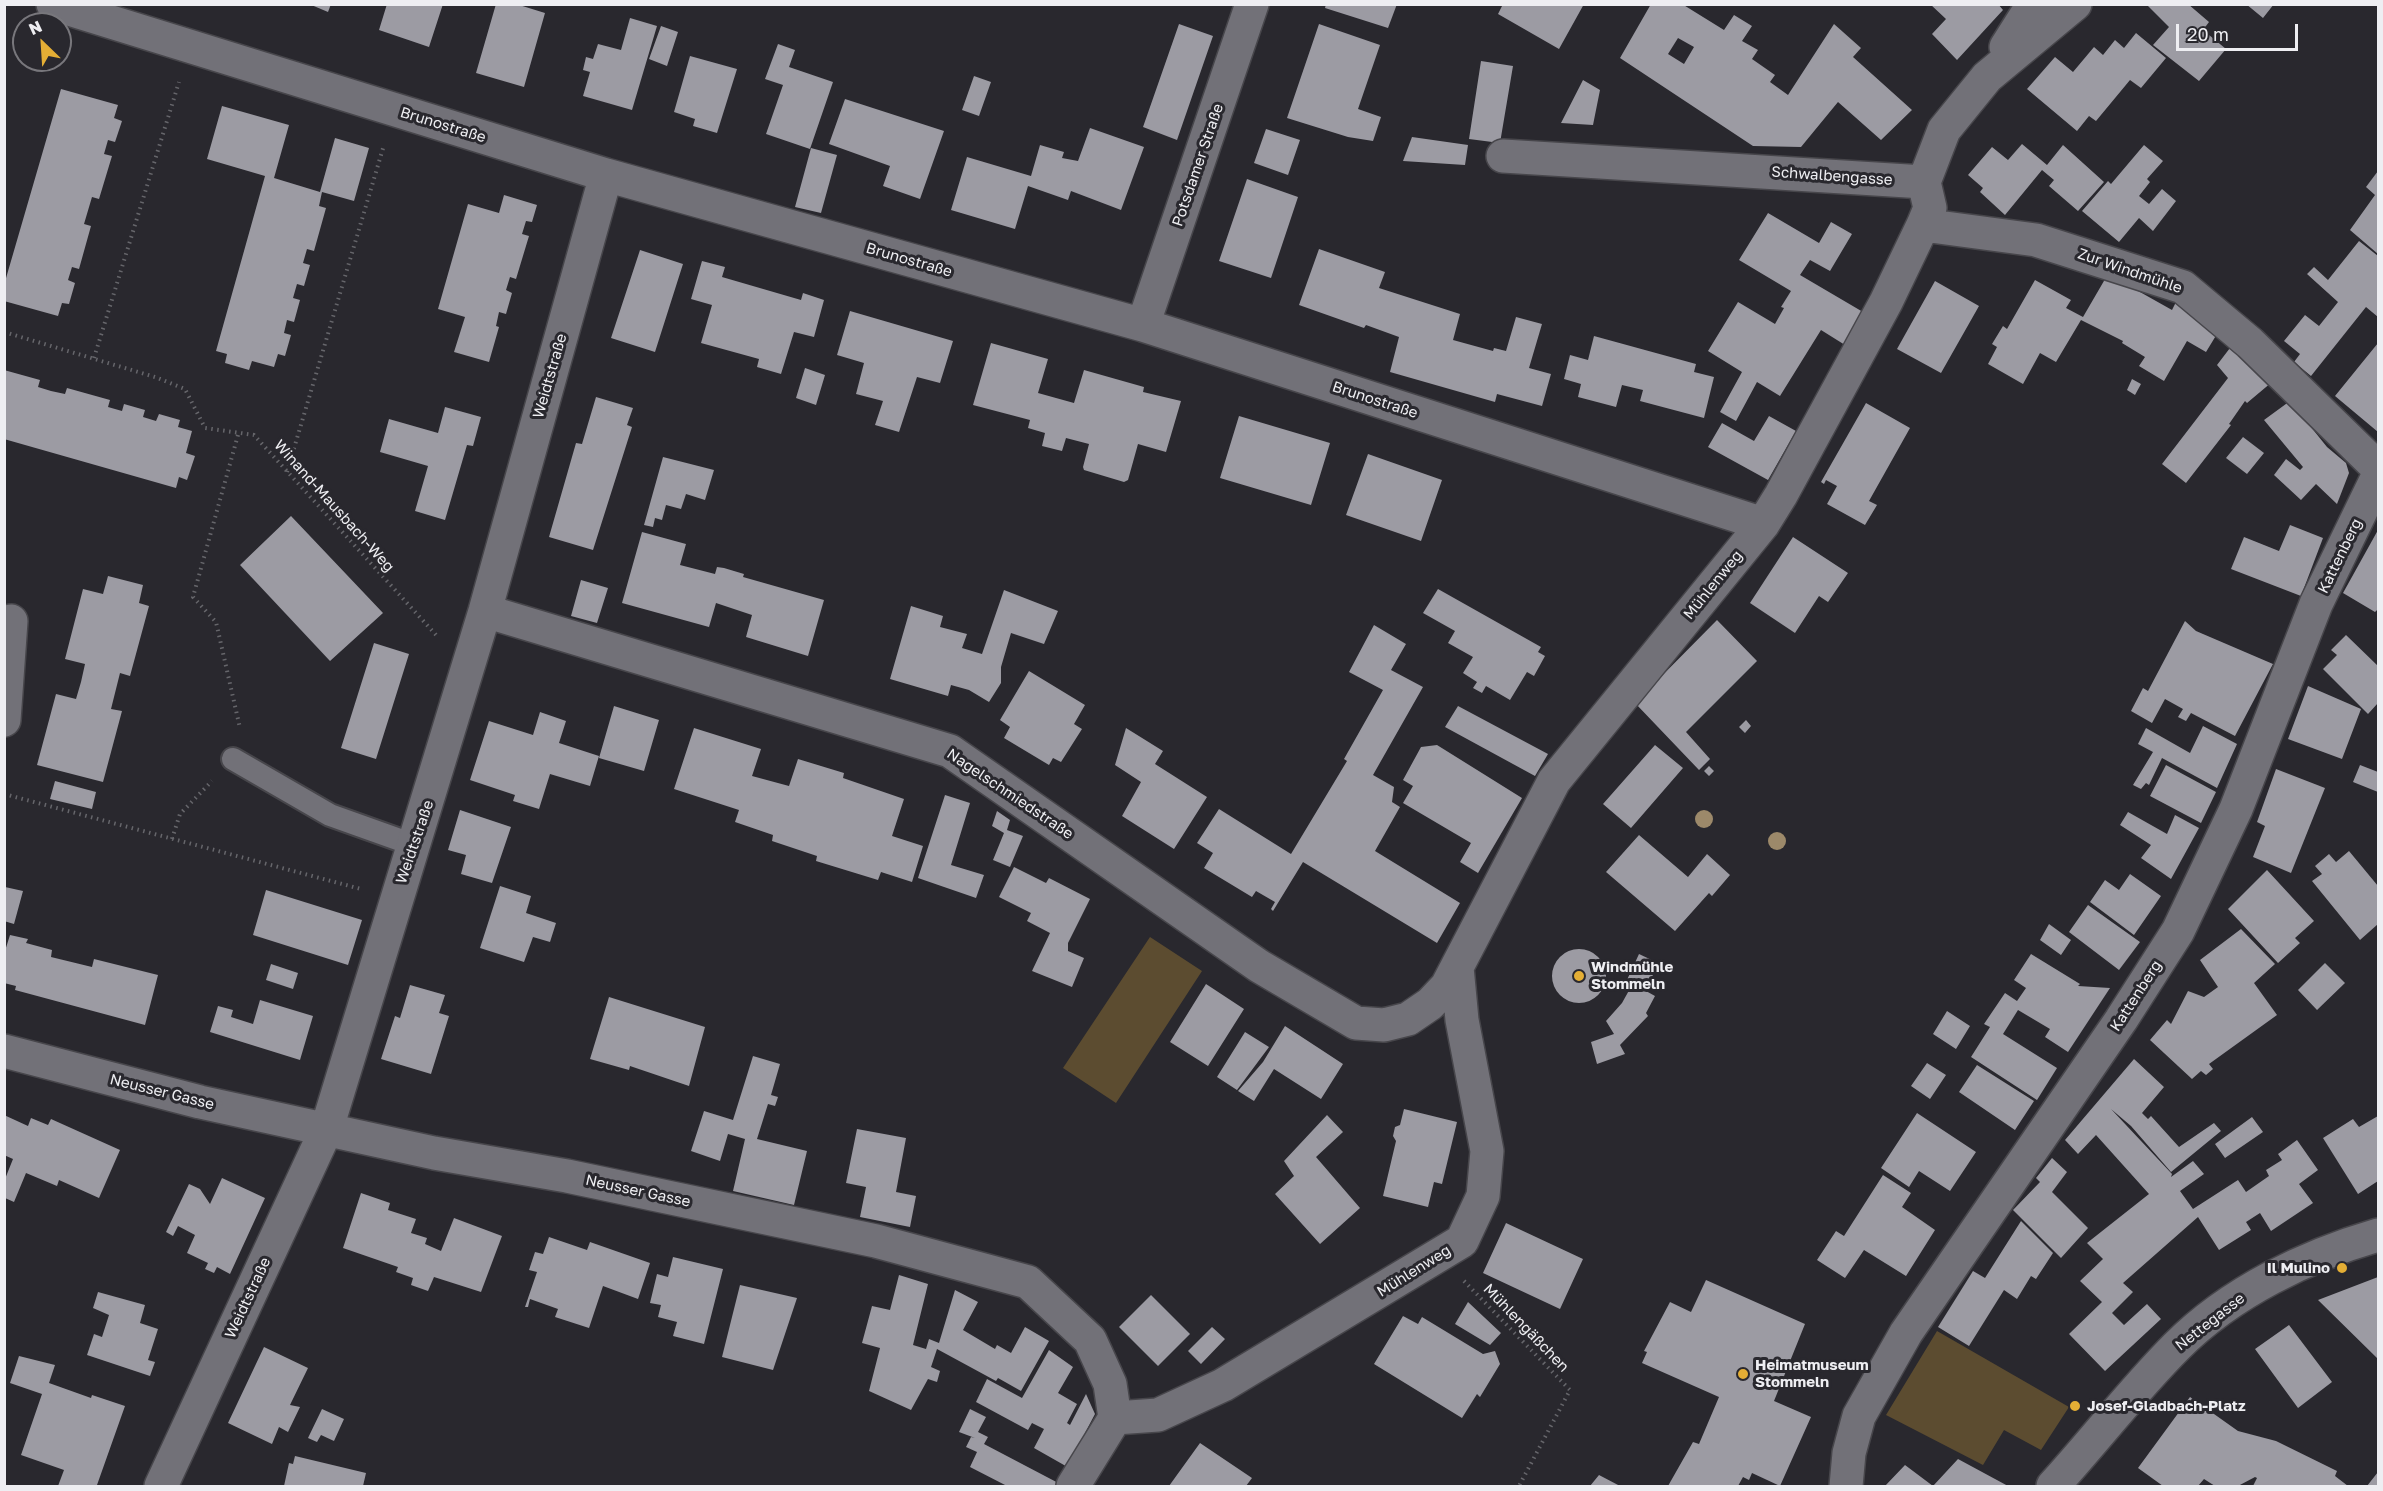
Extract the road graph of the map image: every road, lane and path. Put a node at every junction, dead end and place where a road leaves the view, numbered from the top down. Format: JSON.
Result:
{"nodes":[{"id":1,"x":53,"y":4,"type":"edge"},
{"id":2,"x":1252,"y":4,"type":"edge"},
{"id":3,"x":2037,"y":4,"type":"edge"},
{"id":4,"x":2075,"y":4,"type":"edge"},
{"id":5,"x":191,"y":47,"type":"junction"},
{"id":6,"x":1987,"y":77,"type":"junction"},
{"id":7,"x":394,"y":110,"type":"junction"},
{"id":8,"x":1503,"y":156,"type":"dead end"},
{"id":9,"x":606,"y":175,"type":"junction"},
{"id":10,"x":1924,"y":182,"type":"junction"},
{"id":11,"x":1923,"y":225,"type":"junction"},
{"id":12,"x":1143,"y":325,"type":"junction"},
{"id":13,"x":4,"y":332,"type":"edge"},
{"id":14,"x":93,"y":358,"type":"junction"},
{"id":15,"x":238,"y":435,"type":"junction"},
{"id":16,"x":2379,"y":468,"type":"edge"},
{"id":17,"x":287,"y":472,"type":"junction"},
{"id":18,"x":2379,"y":476,"type":"edge"},
{"id":19,"x":1763,"y":524,"type":"junction"},
{"id":20,"x":485,"y":611,"type":"junction"},
{"id":21,"x":11,"y":621,"type":"dead end"},
{"id":22,"x":466,"y":668,"type":"junction"},
{"id":23,"x":4,"y":720,"type":"edge"},
{"id":24,"x":233,"y":759,"type":"junction"},
{"id":25,"x":4,"y":794,"type":"edge"},
{"id":26,"x":172,"y":839,"type":"junction"},
{"id":27,"x":414,"y":845,"type":"junction"},
{"id":28,"x":397,"y":899,"type":"junction"},
{"id":29,"x":1457,"y":967,"type":"junction"},
{"id":30,"x":1356,"y":1023,"type":"joint"},
{"id":31,"x":4,"y":1051,"type":"edge"},
{"id":32,"x":327,"y":1128,"type":"junction"},
{"id":33,"x":2379,"y":1235,"type":"edge"},
{"id":34,"x":1439,"y":1255,"type":"junction"},
{"id":35,"x":1115,"y":1418,"type":"junction"},
{"id":36,"x":2066,"y":1481,"type":"edge"},
{"id":37,"x":161,"y":1486,"type":"edge"},
{"id":38,"x":1073,"y":1486,"type":"edge"},
{"id":39,"x":1519,"y":1486,"type":"edge"},
{"id":40,"x":1846,"y":1486,"type":"edge"}],
"edges":[{"from":1,"to":5,"type":"street","name":"Brunostraße"},
{"from":2,"to":12,"type":"street","name":"Potsdamer Straße"},
{"from":3,"to":6,"type":"street"},
{"from":4,"to":6,"type":"street"},
{"from":5,"to":7,"type":"street","name":"Brunostraße"},
{"from":5,"to":14,"type":"path"},
{"from":6,"to":10,"type":"street"},
{"from":7,"to":9,"type":"street","name":"Brunostraße"},
{"from":7,"to":17,"type":"path"},
{"from":8,"to":10,"type":"street","name":"Schwalbengasse"},
{"from":9,"to":12,"type":"street","name":"Brunostraße"},
{"from":9,"to":20,"type":"street","name":"Weidtstraße"},
{"from":10,"to":11,"type":"street","name":"Mühlenweg"},
{"from":11,"to":16,"type":"street","name":"Zur Windmühle"},
{"from":11,"to":19,"type":"street","name":"Mühlenweg"},
{"from":12,"to":19,"type":"street","name":"Brunostraße"},
{"from":13,"to":14,"type":"path","name":"Winand-Mausbach-Weg"},
{"from":14,"to":15,"type":"path","name":"Winand-Mausbach-Weg"},
{"from":15,"to":17,"type":"path","name":"Winand-Mausbach-Weg"},
{"from":15,"to":24,"type":"path"},
{"from":17,"to":22,"type":"path","name":"Winand-Mausbach-Weg"},
{"from":18,"to":40,"type":"street","name":"Kattenberg"},
{"from":19,"to":29,"type":"street","name":"Mühlenweg"},
{"from":20,"to":22,"type":"street","name":"Weidtstraße"},
{"from":20,"to":30,"type":"street","name":"Nagelschmiedstraße"},
{"from":21,"to":23,"type":"street"},
{"from":22,"to":27,"type":"street","name":"Weidtstraße"},
{"from":24,"to":26,"type":"path"},
{"from":24,"to":27,"type":"lane"},
{"from":25,"to":26,"type":"path"},
{"from":26,"to":28,"type":"path"},
{"from":27,"to":28,"type":"street","name":"Weidtstraße"},
{"from":28,"to":32,"type":"street","name":"Weidtstraße"},
{"from":29,"to":30,"type":"street","name":"Mühlenweg"},
{"from":29,"to":34,"type":"street","name":"Mühlenweg"},
{"from":31,"to":32,"type":"street","name":"Neusser Gasse"},
{"from":32,"to":35,"type":"street","name":"Neusser Gasse"},
{"from":32,"to":37,"type":"street","name":"Weidtstraße"},
{"from":33,"to":36,"type":"street","name":"Nettegasse"},
{"from":34,"to":35,"type":"street","name":"Mühlenweg"},
{"from":34,"to":39,"type":"path","name":"Mühlengäßchen"},
{"from":35,"to":38,"type":"street"}]}
